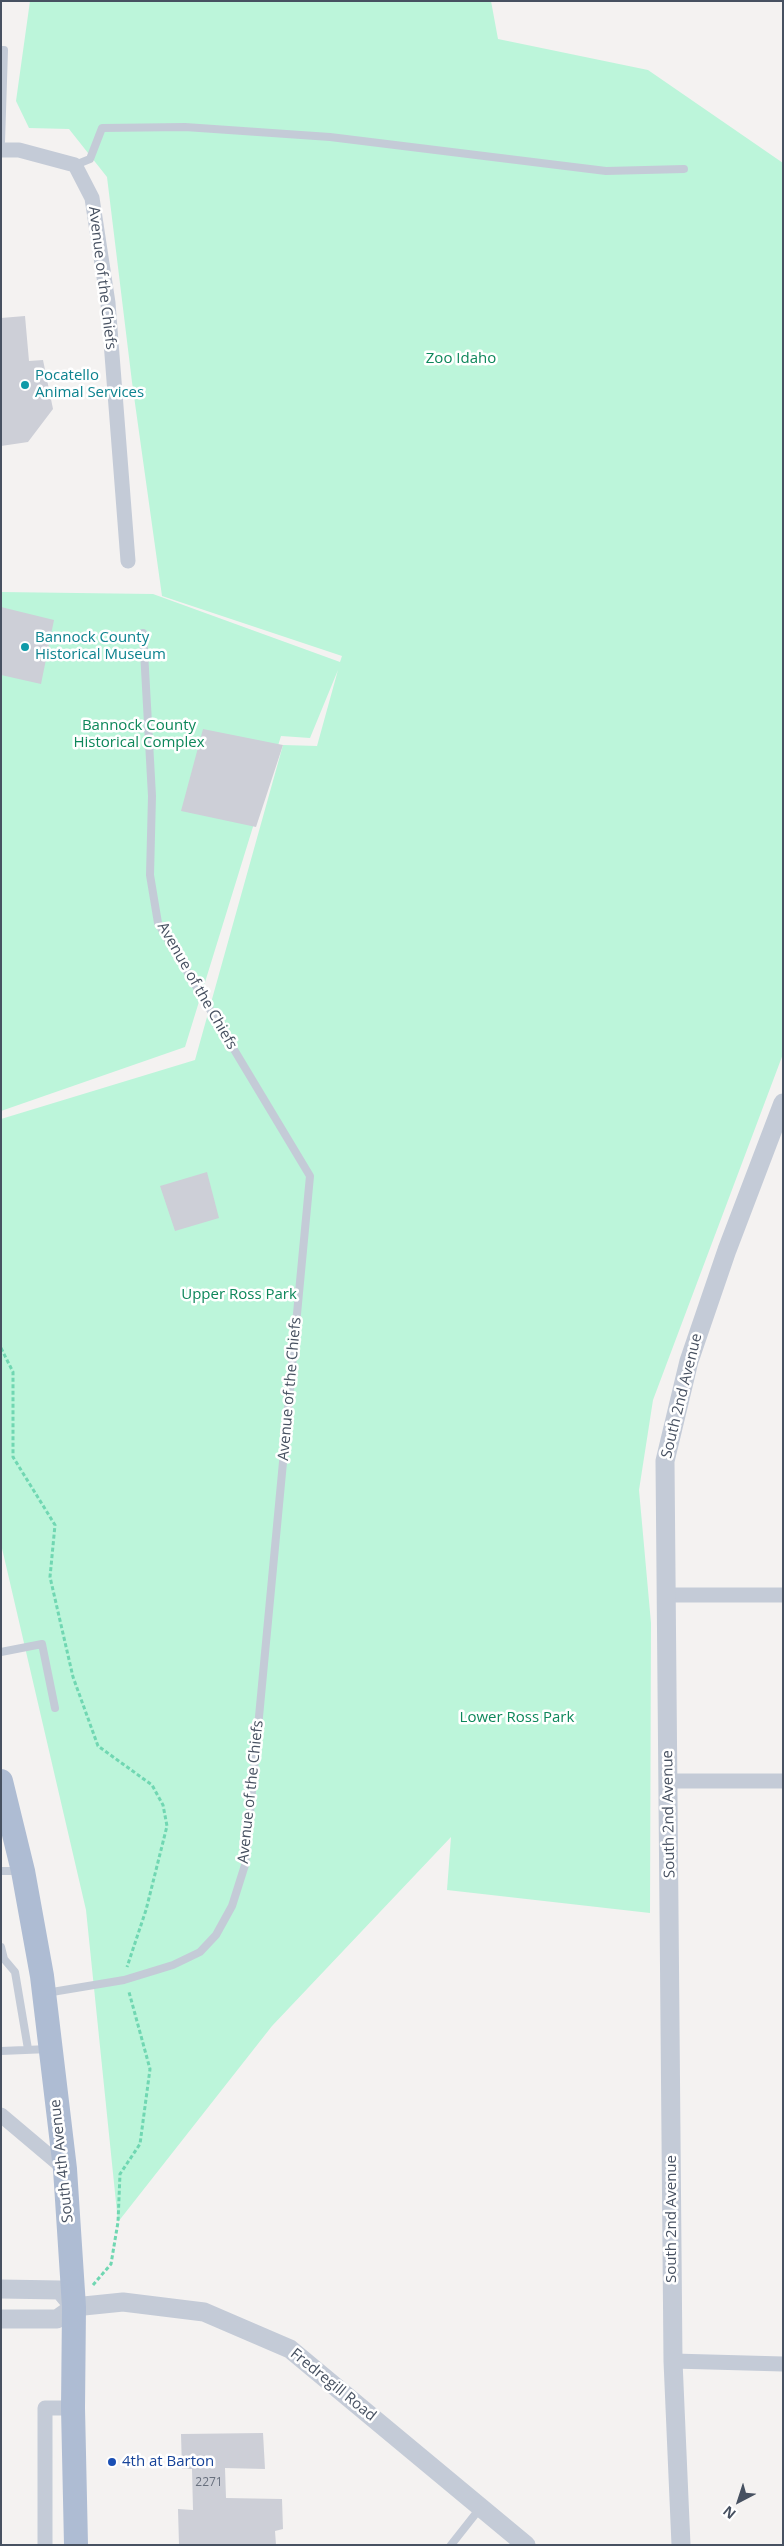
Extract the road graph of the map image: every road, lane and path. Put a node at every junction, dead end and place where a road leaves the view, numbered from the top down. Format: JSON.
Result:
{"nodes":[{"id":1,"x":1,"y":50,"type":"edge"},
{"id":2,"x":1,"y":142,"type":"edge"},
{"id":3,"x":1,"y":150,"type":"edge"},
{"id":4,"x":75,"y":165,"type":"junction"},
{"id":5,"x":684,"y":169,"type":"dead end"},
{"id":6,"x":128,"y":561,"type":"dead end"},
{"id":7,"x":143,"y":633,"type":"dead end"},
{"id":8,"x":783,"y":1102,"type":"edge"},
{"id":9,"x":779,"y":1122,"type":"edge"},
{"id":10,"x":1,"y":1348,"type":"edge"},
{"id":11,"x":667,"y":1595,"type":"junction"},
{"id":12,"x":783,"y":1595,"type":"edge"},
{"id":13,"x":1,"y":1652,"type":"edge"},
{"id":14,"x":55,"y":1708,"type":"dead end"},
{"id":15,"x":667,"y":1780,"type":"junction"},
{"id":16,"x":1,"y":1781,"type":"edge"},
{"id":17,"x":783,"y":1781,"type":"edge"},
{"id":18,"x":12,"y":1871,"type":"edge"},
{"id":19,"x":1,"y":1947,"type":"edge"},
{"id":20,"x":2,"y":1959,"type":"edge"},
{"id":21,"x":124,"y":1980,"type":"junction"},
{"id":22,"x":44,"y":1993,"type":"junction"},
{"id":23,"x":40,"y":2049,"type":"junction"},
{"id":24,"x":1,"y":2051,"type":"edge"},
{"id":25,"x":1,"y":2115,"type":"edge"},
{"id":26,"x":65,"y":2169,"type":"junction"},
{"id":27,"x":1,"y":2289,"type":"edge"},
{"id":28,"x":74,"y":2307,"type":"junction"},
{"id":29,"x":1,"y":2319,"type":"edge"},
{"id":30,"x":673,"y":2361,"type":"junction"},
{"id":31,"x":783,"y":2364,"type":"edge"},
{"id":32,"x":73,"y":2408,"type":"junction"},
{"id":33,"x":481,"y":2507,"type":"junction"},
{"id":34,"x":45,"y":2545,"type":"edge"},
{"id":35,"x":76,"y":2545,"type":"edge"},
{"id":36,"x":451,"y":2545,"type":"edge"},
{"id":37,"x":526,"y":2545,"type":"edge"},
{"id":38,"x":682,"y":2545,"type":"edge"}],
"edges":[{"from":1,"to":2,"type":"lane"},
{"from":3,"to":4,"type":"street"},
{"from":4,"to":5,"type":"lane"},
{"from":4,"to":6,"type":"street","name":"Avenue of the Chiefs"},
{"from":7,"to":21,"type":"lane","name":"Avenue of the Chiefs"},
{"from":8,"to":9,"type":"street","name":"South 2nd Avenue"},
{"from":9,"to":11,"type":"street","name":"South 2nd Avenue"},
{"from":10,"to":21,"type":"path"},
{"from":11,"to":12,"type":"street"},
{"from":11,"to":15,"type":"street","name":"South 2nd Avenue"},
{"from":13,"to":14,"type":"lane"},
{"from":15,"to":17,"type":"street"},
{"from":15,"to":30,"type":"street","name":"South 2nd Avenue"},
{"from":16,"to":18,"type":"main road","name":"South 4th Avenue"},
{"from":18,"to":22,"type":"main road","name":"South 4th Avenue"},
{"from":19,"to":20,"type":"lane"},
{"from":20,"to":23,"type":"lane"},
{"from":21,"to":22,"type":"lane","name":"Avenue of the Chiefs"},
{"from":21,"to":28,"type":"path"},
{"from":22,"to":23,"type":"main road","name":"South 4th Avenue"},
{"from":23,"to":24,"type":"lane"},
{"from":23,"to":26,"type":"main road","name":"South 4th Avenue"},
{"from":25,"to":26,"type":"street"},
{"from":26,"to":28,"type":"main road","name":"South 4th Avenue"},
{"from":27,"to":28,"type":"street"},
{"from":28,"to":29,"type":"street"},
{"from":28,"to":32,"type":"main road","name":"South 4th Avenue"},
{"from":28,"to":33,"type":"street","name":"Fredregill Road"},
{"from":30,"to":31,"type":"street"},
{"from":30,"to":38,"type":"street","name":"South 2nd Avenue"},
{"from":32,"to":34,"type":"street"},
{"from":32,"to":35,"type":"main road","name":"South 4th Avenue"},
{"from":33,"to":36,"type":"lane"},
{"from":33,"to":37,"type":"street","name":"Fredregill Road"}]}
